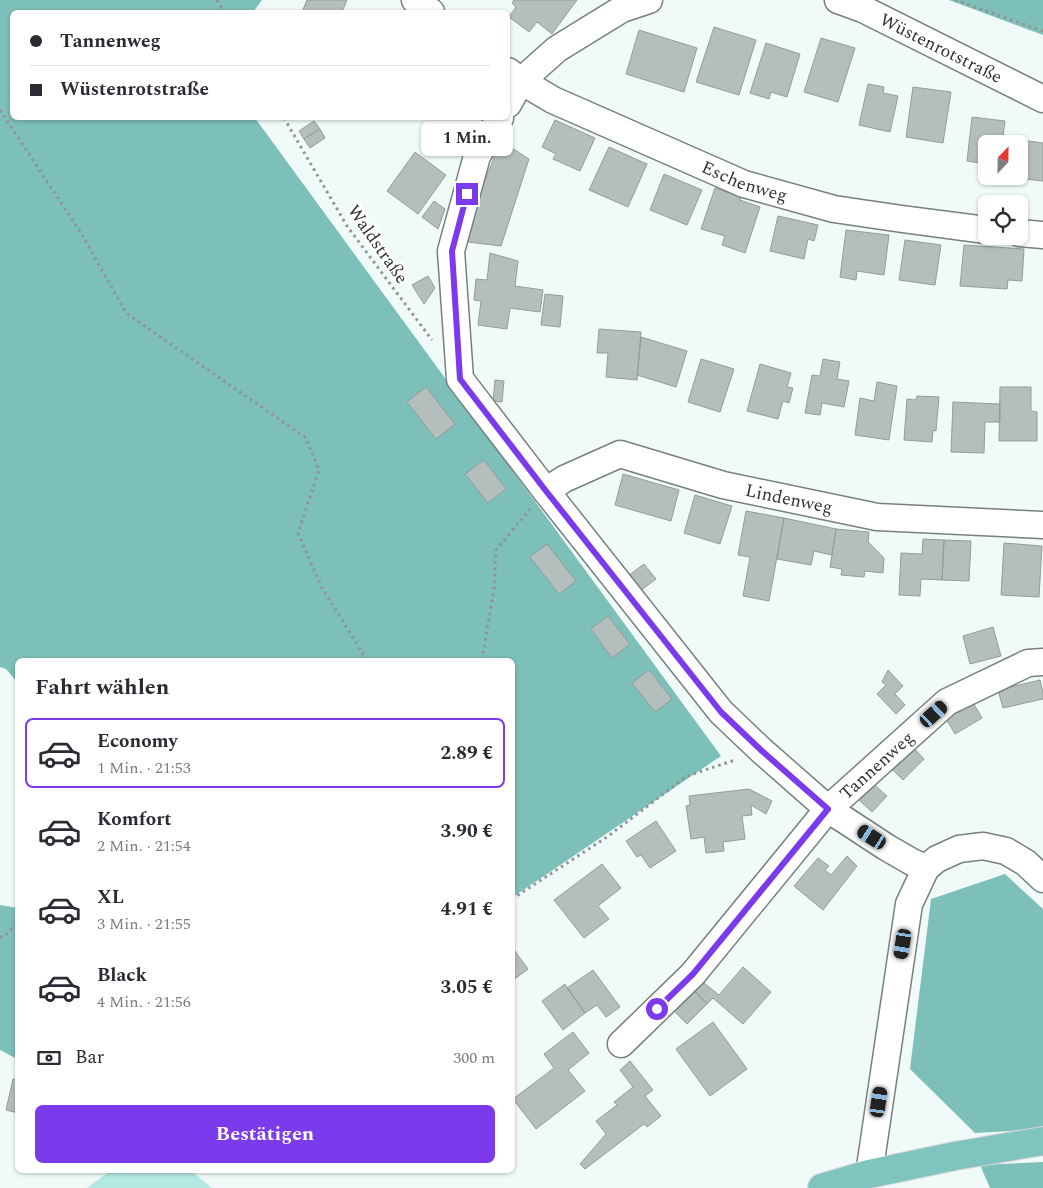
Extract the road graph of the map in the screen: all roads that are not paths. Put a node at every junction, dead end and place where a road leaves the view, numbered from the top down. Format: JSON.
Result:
{"nodes":[{"id":1,"x":415,"y":0,"type":"edge"},
{"id":2,"x":649,"y":0,"type":"edge"},
{"id":3,"x":838,"y":0,"type":"edge"},
{"id":4,"x":428,"y":10,"type":"edge"},
{"id":5,"x":514,"y":76,"type":"edge"},
{"id":6,"x":510,"y":95,"type":"edge"},
{"id":7,"x":1043,"y":99,"type":"edge"},
{"id":8,"x":499,"y":120,"type":"edge"},
{"id":9,"x":978,"y":229,"type":"edge"},
{"id":10,"x":1028,"y":234,"type":"edge"},
{"id":11,"x":1043,"y":235,"type":"edge"},
{"id":12,"x":546,"y":491,"type":"junction"},
{"id":13,"x":1043,"y":525,"type":"edge"},
{"id":14,"x":1043,"y":662,"type":"edge"},
{"id":15,"x":828,"y":809,"type":"junction"},
{"id":16,"x":926,"y":868,"type":"junction"},
{"id":17,"x":1043,"y":879,"type":"edge"},
{"id":18,"x":621,"y":1044,"type":"dead end"},
{"id":19,"x":1043,"y":1142,"type":"edge"},
{"id":20,"x":869,"y":1174,"type":"junction"},
{"id":21,"x":822,"y":1188,"type":"edge"}],
"edges":[{"from":1,"to":4,"type":"street"},
{"from":2,"to":5,"type":"street"},
{"from":3,"to":7,"type":"street","name":"Wüstenrotstraße"},
{"from":5,"to":6,"type":"street"},
{"from":5,"to":9,"type":"street","name":"Eschenweg"},
{"from":8,"to":12,"type":"street"},
{"from":10,"to":11,"type":"street"},
{"from":12,"to":13,"type":"street","name":"Lindenweg"},
{"from":12,"to":15,"type":"street"},
{"from":14,"to":15,"type":"street","name":"Tannenweg"},
{"from":15,"to":16,"type":"street"},
{"from":15,"to":18,"type":"street","name":"Tannenweg"},
{"from":16,"to":17,"type":"street"},
{"from":16,"to":20,"type":"street"},
{"from":19,"to":20,"type":"main road"},
{"from":20,"to":21,"type":"main road"}]}
